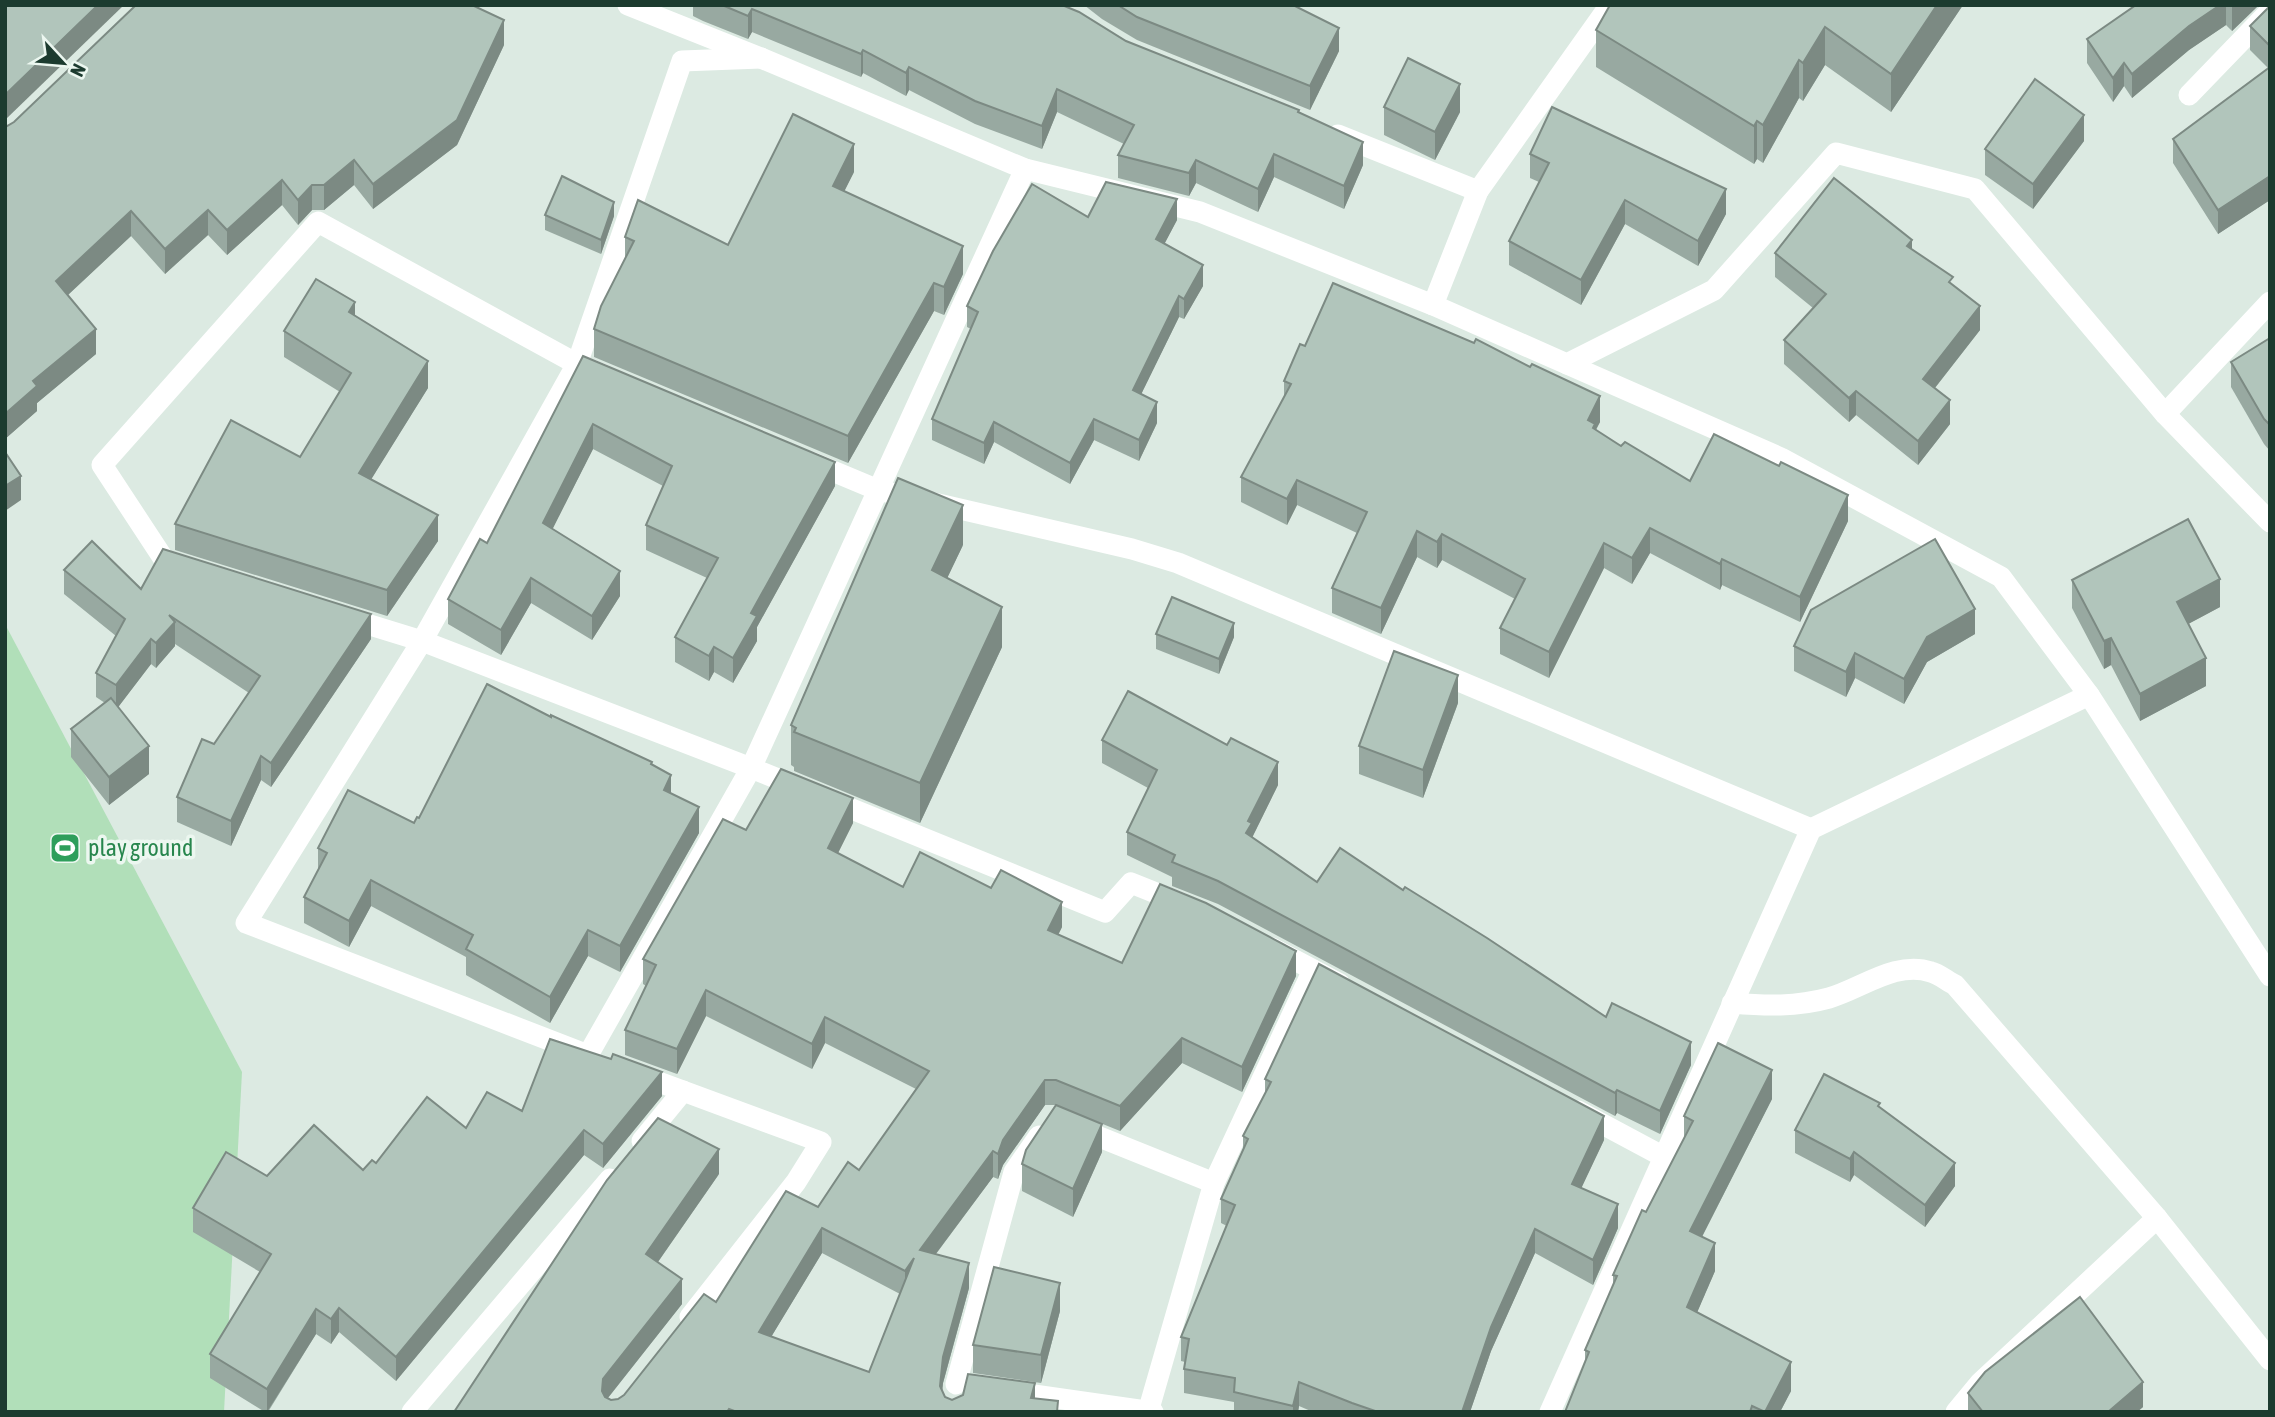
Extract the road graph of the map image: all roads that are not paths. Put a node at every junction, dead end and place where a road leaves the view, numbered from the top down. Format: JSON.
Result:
{"nodes":[{"id":1,"x":628,"y":5,"type":"edge"},
{"id":2,"x":1610,"y":5,"type":"edge"},
{"id":3,"x":2270,"y":11,"type":"edge"},
{"id":4,"x":761,"y":58,"type":"junction"},
{"id":5,"x":2189,"y":95,"type":"dead end"},
{"id":6,"x":1324,"y":130,"type":"edge"},
{"id":7,"x":1025,"y":169,"type":"junction"},
{"id":8,"x":1478,"y":191,"type":"junction"},
{"id":9,"x":2270,"y":302,"type":"edge"},
{"id":10,"x":1433,"y":305,"type":"junction"},
{"id":11,"x":577,"y":364,"type":"junction"},
{"id":12,"x":1567,"y":364,"type":"junction"},
{"id":13,"x":627,"y":385,"type":"edge"},
{"id":14,"x":2165,"y":414,"type":"junction"},
{"id":15,"x":790,"y":453,"type":"edge"},
{"id":16,"x":878,"y":490,"type":"junction"},
{"id":17,"x":2270,"y":522,"type":"edge"},
{"id":18,"x":203,"y":573,"type":"edge"},
{"id":19,"x":319,"y":609,"type":"edge"},
{"id":20,"x":422,"y":641,"type":"junction"},
{"id":21,"x":2089,"y":695,"type":"junction"},
{"id":22,"x":751,"y":768,"type":"junction"},
{"id":23,"x":1811,"y":829,"type":"junction"},
{"id":24,"x":1200,"y":911,"type":"edge"},
{"id":25,"x":1257,"y":940,"type":"edge"},
{"id":26,"x":1313,"y":970,"type":"junction"},
{"id":27,"x":2270,"y":976,"type":"edge"},
{"id":28,"x":1361,"y":996,"type":"edge"},
{"id":29,"x":1732,"y":1003,"type":"junction"},
{"id":30,"x":588,"y":1055,"type":"junction"},
{"id":31,"x":682,"y":1091,"type":"junction"},
{"id":32,"x":1555,"y":1099,"type":"edge"},
{"id":33,"x":1664,"y":1157,"type":"junction"},
{"id":34,"x":1214,"y":1183,"type":"junction"},
{"id":35,"x":2157,"y":1218,"type":"junction"},
{"id":36,"x":679,"y":1330,"type":"edge"},
{"id":37,"x":2270,"y":1360,"type":"edge"},
{"id":38,"x":1150,"y":1411,"type":"edge"},
{"id":39,"x":412,"y":1412,"type":"edge"},
{"id":40,"x":1550,"y":1412,"type":"edge"},
{"id":41,"x":1956,"y":1412,"type":"edge"}],
"edges":[{"from":1,"to":4,"type":"street"},
{"from":2,"to":8,"type":"street"},
{"from":3,"to":5,"type":"street"},
{"from":4,"to":7,"type":"street"},
{"from":4,"to":11,"type":"street"},
{"from":6,"to":8,"type":"street"},
{"from":7,"to":10,"type":"street"},
{"from":7,"to":16,"type":"street"},
{"from":8,"to":10,"type":"street"},
{"from":9,"to":14,"type":"street"},
{"from":10,"to":12,"type":"street"},
{"from":11,"to":13,"type":"street"},
{"from":11,"to":18,"type":"street"},
{"from":11,"to":20,"type":"street"},
{"from":12,"to":14,"type":"street"},
{"from":12,"to":21,"type":"street"},
{"from":14,"to":17,"type":"street"},
{"from":15,"to":16,"type":"street"},
{"from":16,"to":22,"type":"street"},
{"from":16,"to":23,"type":"street"},
{"from":19,"to":20,"type":"street"},
{"from":20,"to":22,"type":"street"},
{"from":20,"to":30,"type":"street"},
{"from":21,"to":23,"type":"street"},
{"from":21,"to":27,"type":"street"},
{"from":22,"to":24,"type":"street"},
{"from":22,"to":30,"type":"street"},
{"from":23,"to":29,"type":"street"},
{"from":25,"to":26,"type":"street"},
{"from":26,"to":28,"type":"street"},
{"from":26,"to":34,"type":"street"},
{"from":29,"to":33,"type":"street"},
{"from":29,"to":35,"type":"street"},
{"from":30,"to":31,"type":"street"},
{"from":31,"to":36,"type":"street"},
{"from":31,"to":39,"type":"street"},
{"from":32,"to":33,"type":"street"},
{"from":33,"to":40,"type":"street"},
{"from":34,"to":38,"type":"street"},
{"from":34,"to":38,"type":"street"},
{"from":35,"to":37,"type":"street"},
{"from":35,"to":41,"type":"street"}]}
